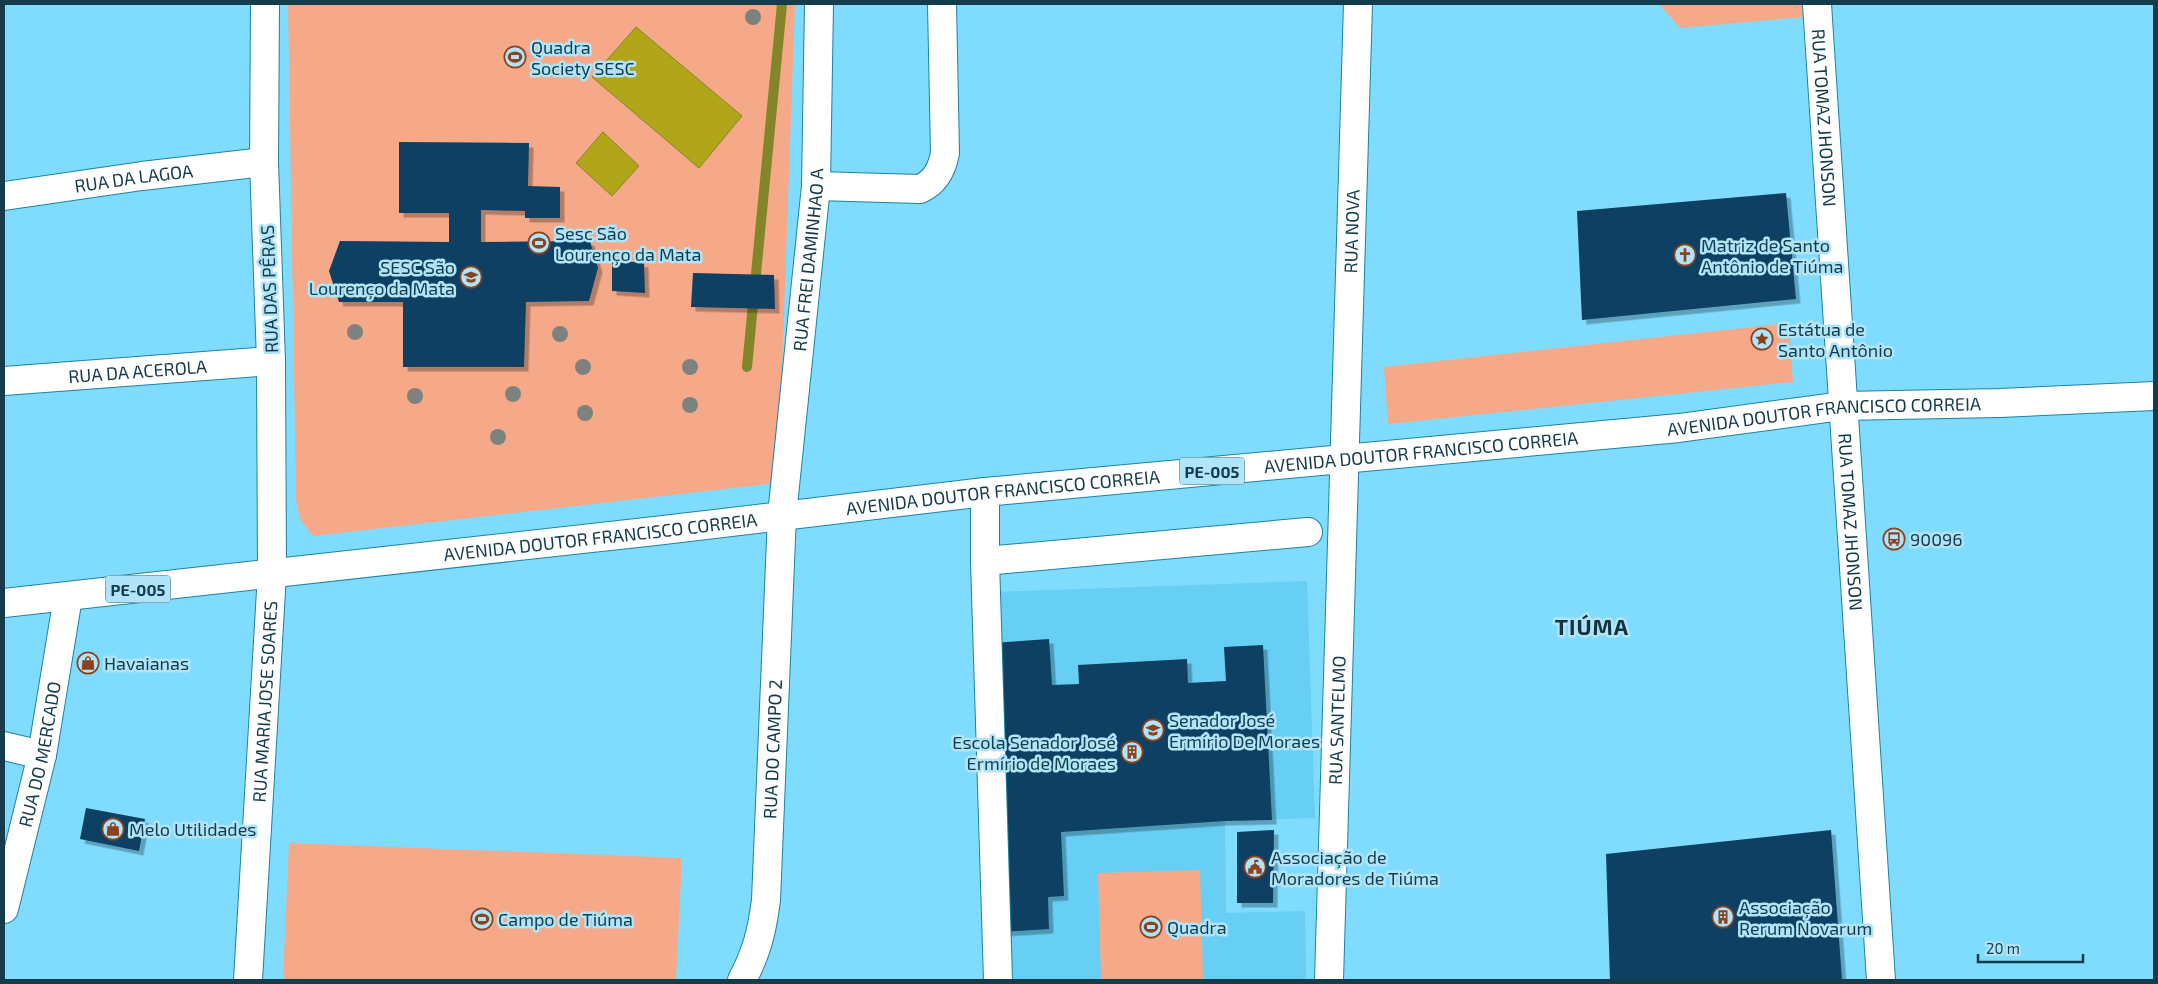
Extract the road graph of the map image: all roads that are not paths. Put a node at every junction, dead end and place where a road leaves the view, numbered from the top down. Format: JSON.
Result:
{"nodes":[{"id":1,"x":265,"y":4,"type":"edge"},
{"id":2,"x":819,"y":4,"type":"edge"},
{"id":3,"x":942,"y":4,"type":"edge"},
{"id":4,"x":1358,"y":4,"type":"edge"},
{"id":5,"x":1816,"y":4,"type":"edge"},
{"id":6,"x":264,"y":162,"type":"junction"},
{"id":7,"x":816,"y":186,"type":"junction"},
{"id":8,"x":4,"y":196,"type":"edge"},
{"id":9,"x":271,"y":361,"type":"junction"},
{"id":10,"x":4,"y":382,"type":"edge"},
{"id":11,"x":2154,"y":396,"type":"edge"},
{"id":12,"x":1842,"y":406,"type":"junction"},
{"id":13,"x":1343,"y":459,"type":"junction"},
{"id":14,"x":985,"y":492,"type":"junction"},
{"id":15,"x":782,"y":515,"type":"junction"},
{"id":16,"x":1308,"y":532,"type":"dead end"},
{"id":17,"x":985,"y":561,"type":"junction"},
{"id":18,"x":272,"y":574,"type":"junction"},
{"id":19,"x":68,"y":597,"type":"junction"},
{"id":20,"x":4,"y":603,"type":"edge"},
{"id":21,"x":4,"y":746,"type":"edge"},
{"id":22,"x":42,"y":755,"type":"junction"},
{"id":23,"x":4,"y":910,"type":"edge"},
{"id":24,"x":248,"y":980,"type":"edge"},
{"id":25,"x":742,"y":980,"type":"edge"},
{"id":26,"x":998,"y":980,"type":"edge"},
{"id":27,"x":1329,"y":980,"type":"edge"},
{"id":28,"x":1882,"y":980,"type":"edge"}],
"edges":[{"from":1,"to":6,"type":"street","name":"RUA DAS PÊRAS"},
{"from":2,"to":7,"type":"street","name":"RUA FREI DAMINHAO A"},
{"from":3,"to":7,"type":"street"},
{"from":4,"to":13,"type":"street","name":"RUA NOVA"},
{"from":5,"to":12,"type":"street","name":"RUA TOMAZ JHONSON"},
{"from":6,"to":8,"type":"street","name":"RUA DA LAGOA"},
{"from":6,"to":9,"type":"street","name":"RUA DAS PÊRAS"},
{"from":7,"to":15,"type":"street","name":"RUA FREI DAMINHAO A"},
{"from":9,"to":10,"type":"street","name":"RUA DA ACEROLA"},
{"from":9,"to":18,"type":"street","name":"RUA DAS PÊRAS"},
{"from":11,"to":12,"type":"street","name":"AVENIDA DOUTOR FRANCISCO CORREIA","number":"PE-005"},
{"from":12,"to":13,"type":"street","name":"AVENIDA DOUTOR FRANCISCO CORREIA","number":"PE-005"},
{"from":12,"to":28,"type":"street","name":"RUA TOMAZ JHONSON"},
{"from":13,"to":14,"type":"street","name":"AVENIDA DOUTOR FRANCISCO CORREIA","number":"PE-005"},
{"from":13,"to":27,"type":"street","name":"RUA SANTELMO"},
{"from":14,"to":15,"type":"street","name":"AVENIDA DOUTOR FRANCISCO CORREIA","number":"PE-005"},
{"from":14,"to":17,"type":"street"},
{"from":15,"to":18,"type":"street","name":"AVENIDA DOUTOR FRANCISCO CORREIA","number":"PE-005"},
{"from":15,"to":25,"type":"street","name":"RUA DO CAMPO 2"},
{"from":16,"to":17,"type":"street"},
{"from":17,"to":26,"type":"street"},
{"from":18,"to":19,"type":"street","name":"AVENIDA DOUTOR FRANCISCO CORREIA","number":"PE-005"},
{"from":18,"to":24,"type":"street","name":"RUA MARIA JOSE SOARES"},
{"from":19,"to":20,"type":"street","name":"AVENIDA DOUTOR FRANCISCO CORREIA","number":"PE-005"},
{"from":19,"to":22,"type":"street","name":"RUA DO MERCADO"},
{"from":21,"to":22,"type":"street"},
{"from":22,"to":23,"type":"street","name":"RUA DO MERCADO"}]}
